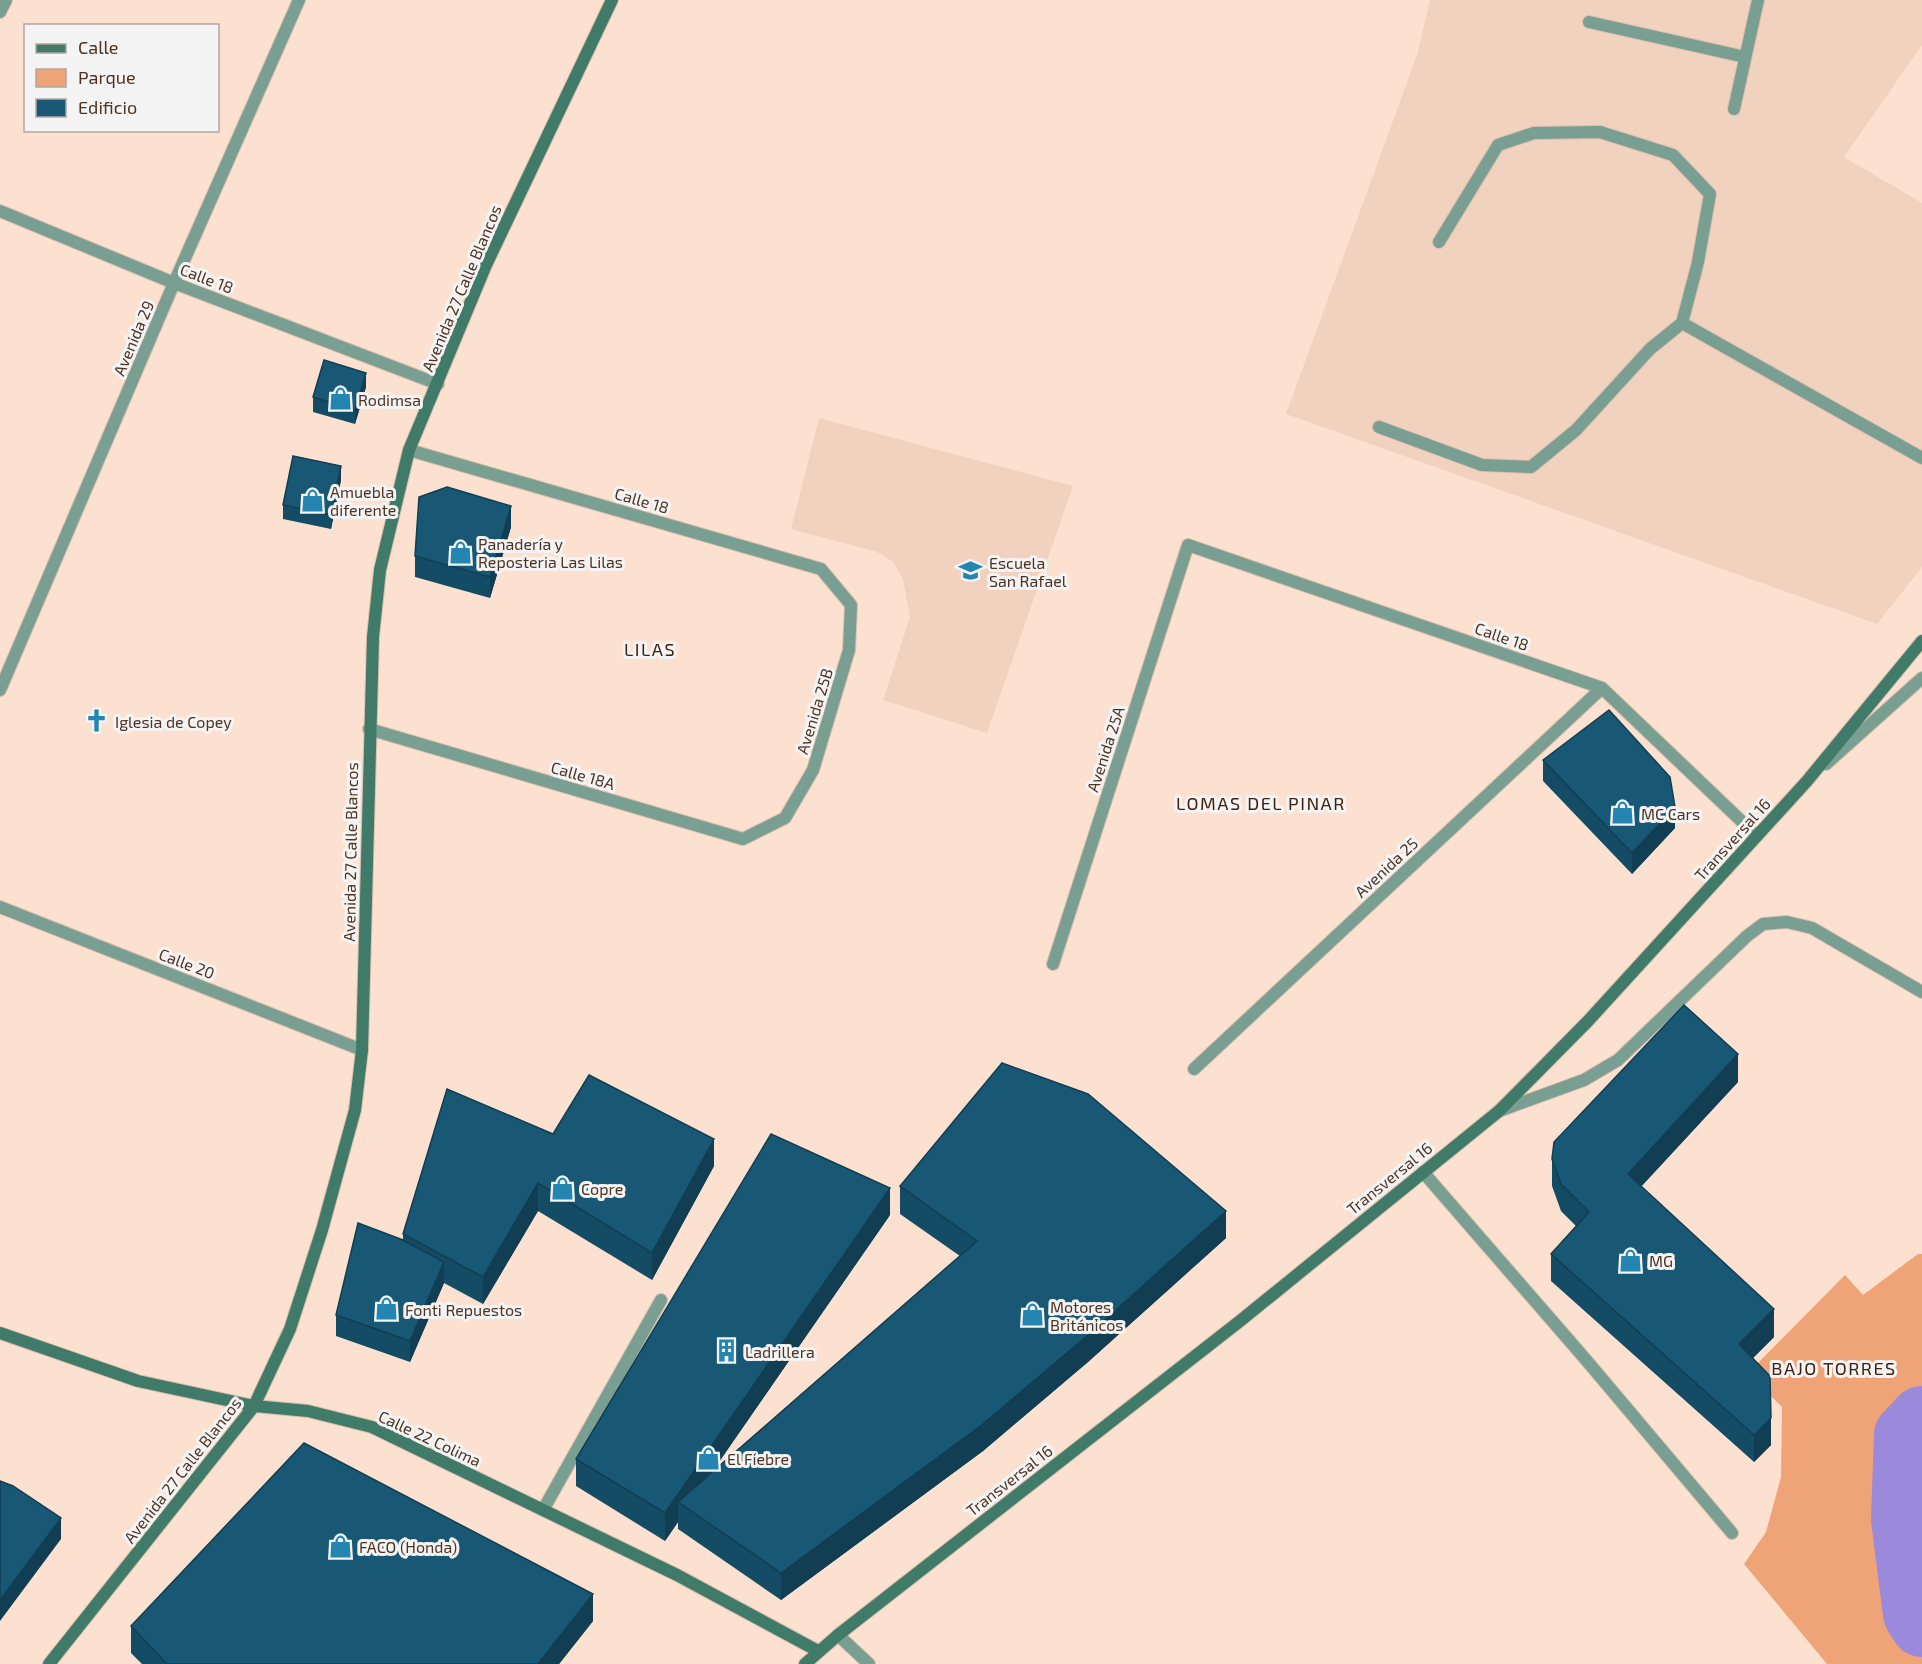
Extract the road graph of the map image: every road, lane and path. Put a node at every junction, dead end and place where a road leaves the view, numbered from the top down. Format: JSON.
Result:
{"nodes":[{"id":1,"x":6,"y":0,"type":"edge"},
{"id":2,"x":299,"y":0,"type":"edge"},
{"id":3,"x":612,"y":0,"type":"edge"},
{"id":4,"x":1758,"y":0,"type":"edge"},
{"id":5,"x":0,"y":12,"type":"edge"},
{"id":6,"x":1589,"y":22,"type":"dead end"},
{"id":7,"x":1745,"y":57,"type":"junction"},
{"id":8,"x":1734,"y":109,"type":"dead end"},
{"id":9,"x":0,"y":211,"type":"edge"},
{"id":10,"x":1439,"y":242,"type":"dead end"},
{"id":11,"x":174,"y":283,"type":"junction"},
{"id":12,"x":1682,"y":323,"type":"junction"},
{"id":13,"x":438,"y":384,"type":"junction"},
{"id":14,"x":1380,"y":427,"type":"dead end"},
{"id":15,"x":409,"y":450,"type":"junction"},
{"id":16,"x":1922,"y":458,"type":"edge"},
{"id":17,"x":1188,"y":545,"type":"joint"},
{"id":18,"x":851,"y":605,"type":"joint"},
{"id":19,"x":1922,"y":641,"type":"edge"},
{"id":20,"x":1922,"y":678,"type":"edge"},
{"id":21,"x":1602,"y":688,"type":"junction"},
{"id":22,"x":0,"y":690,"type":"edge"},
{"id":23,"x":369,"y":729,"type":"junction"},
{"id":24,"x":1807,"y":781,"type":"junction"},
{"id":25,"x":785,"y":818,"type":"joint"},
{"id":26,"x":1757,"y":836,"type":"junction"},
{"id":27,"x":0,"y":907,"type":"edge"},
{"id":28,"x":1053,"y":964,"type":"dead end"},
{"id":29,"x":1922,"y":992,"type":"edge"},
{"id":30,"x":362,"y":1050,"type":"junction"},
{"id":31,"x":1194,"y":1069,"type":"dead end"},
{"id":32,"x":1499,"y":1111,"type":"junction"},
{"id":33,"x":1423,"y":1172,"type":"junction"},
{"id":34,"x":661,"y":1300,"type":"dead end"},
{"id":35,"x":0,"y":1333,"type":"edge"},
{"id":36,"x":254,"y":1406,"type":"junction"},
{"id":37,"x":543,"y":1510,"type":"junction"},
{"id":38,"x":1732,"y":1533,"type":"dead end"},
{"id":39,"x":838,"y":1635,"type":"junction"},
{"id":40,"x":818,"y":1651,"type":"junction"},
{"id":41,"x":50,"y":1664,"type":"edge"},
{"id":42,"x":805,"y":1664,"type":"edge"},
{"id":43,"x":869,"y":1664,"type":"edge"}],
"edges":[{"from":1,"to":5,"type":"street"},
{"from":2,"to":11,"type":"street","name":"Avenida 29"},
{"from":3,"to":13,"type":"main road","name":"Avenida 27 Calle Blancos"},
{"from":4,"to":7,"type":"street"},
{"from":6,"to":7,"type":"street"},
{"from":7,"to":8,"type":"street"},
{"from":9,"to":11,"type":"street","name":"Calle 18"},
{"from":10,"to":12,"type":"street"},
{"from":11,"to":13,"type":"street","name":"Calle 18"},
{"from":11,"to":22,"type":"street","name":"Avenida 29"},
{"from":12,"to":14,"type":"street"},
{"from":12,"to":16,"type":"street"},
{"from":13,"to":15,"type":"main road","name":"Avenida 27 Calle Blancos"},
{"from":15,"to":18,"type":"street","name":"Calle 18"},
{"from":15,"to":23,"type":"main road","name":"Avenida 27 Calle Blancos"},
{"from":17,"to":21,"type":"street","name":"Calle 18"},
{"from":17,"to":28,"type":"street","name":"Avenida 25A"},
{"from":18,"to":25,"type":"street","name":"Avenida 25B"},
{"from":19,"to":24,"type":"main road","name":"Transversal 16"},
{"from":20,"to":24,"type":"street"},
{"from":21,"to":26,"type":"street","name":"Calle 18"},
{"from":21,"to":31,"type":"street","name":"Avenida 25"},
{"from":23,"to":25,"type":"street","name":"Calle 18A"},
{"from":23,"to":30,"type":"main road","name":"Avenida 27 Calle Blancos"},
{"from":24,"to":26,"type":"main road","name":"Transversal 16"},
{"from":26,"to":32,"type":"main road","name":"Transversal 16"},
{"from":27,"to":30,"type":"street","name":"Calle 20"},
{"from":29,"to":32,"type":"street"},
{"from":30,"to":36,"type":"main road","name":"Avenida 27 Calle Blancos"},
{"from":32,"to":33,"type":"main road","name":"Transversal 16"},
{"from":33,"to":38,"type":"street"},
{"from":33,"to":39,"type":"main road","name":"Transversal 16"},
{"from":34,"to":37,"type":"street"},
{"from":35,"to":36,"type":"main road","name":"Calle 22 Colima"},
{"from":36,"to":37,"type":"main road","name":"Calle 22 Colima"},
{"from":36,"to":41,"type":"main road","name":"Avenida 27 Calle Blancos"},
{"from":37,"to":40,"type":"main road","name":"Calle 22 Colima"},
{"from":39,"to":40,"type":"main road","name":"Transversal 16"},
{"from":39,"to":43,"type":"street"},
{"from":40,"to":42,"type":"main road","name":"Transversal 16"}]}
